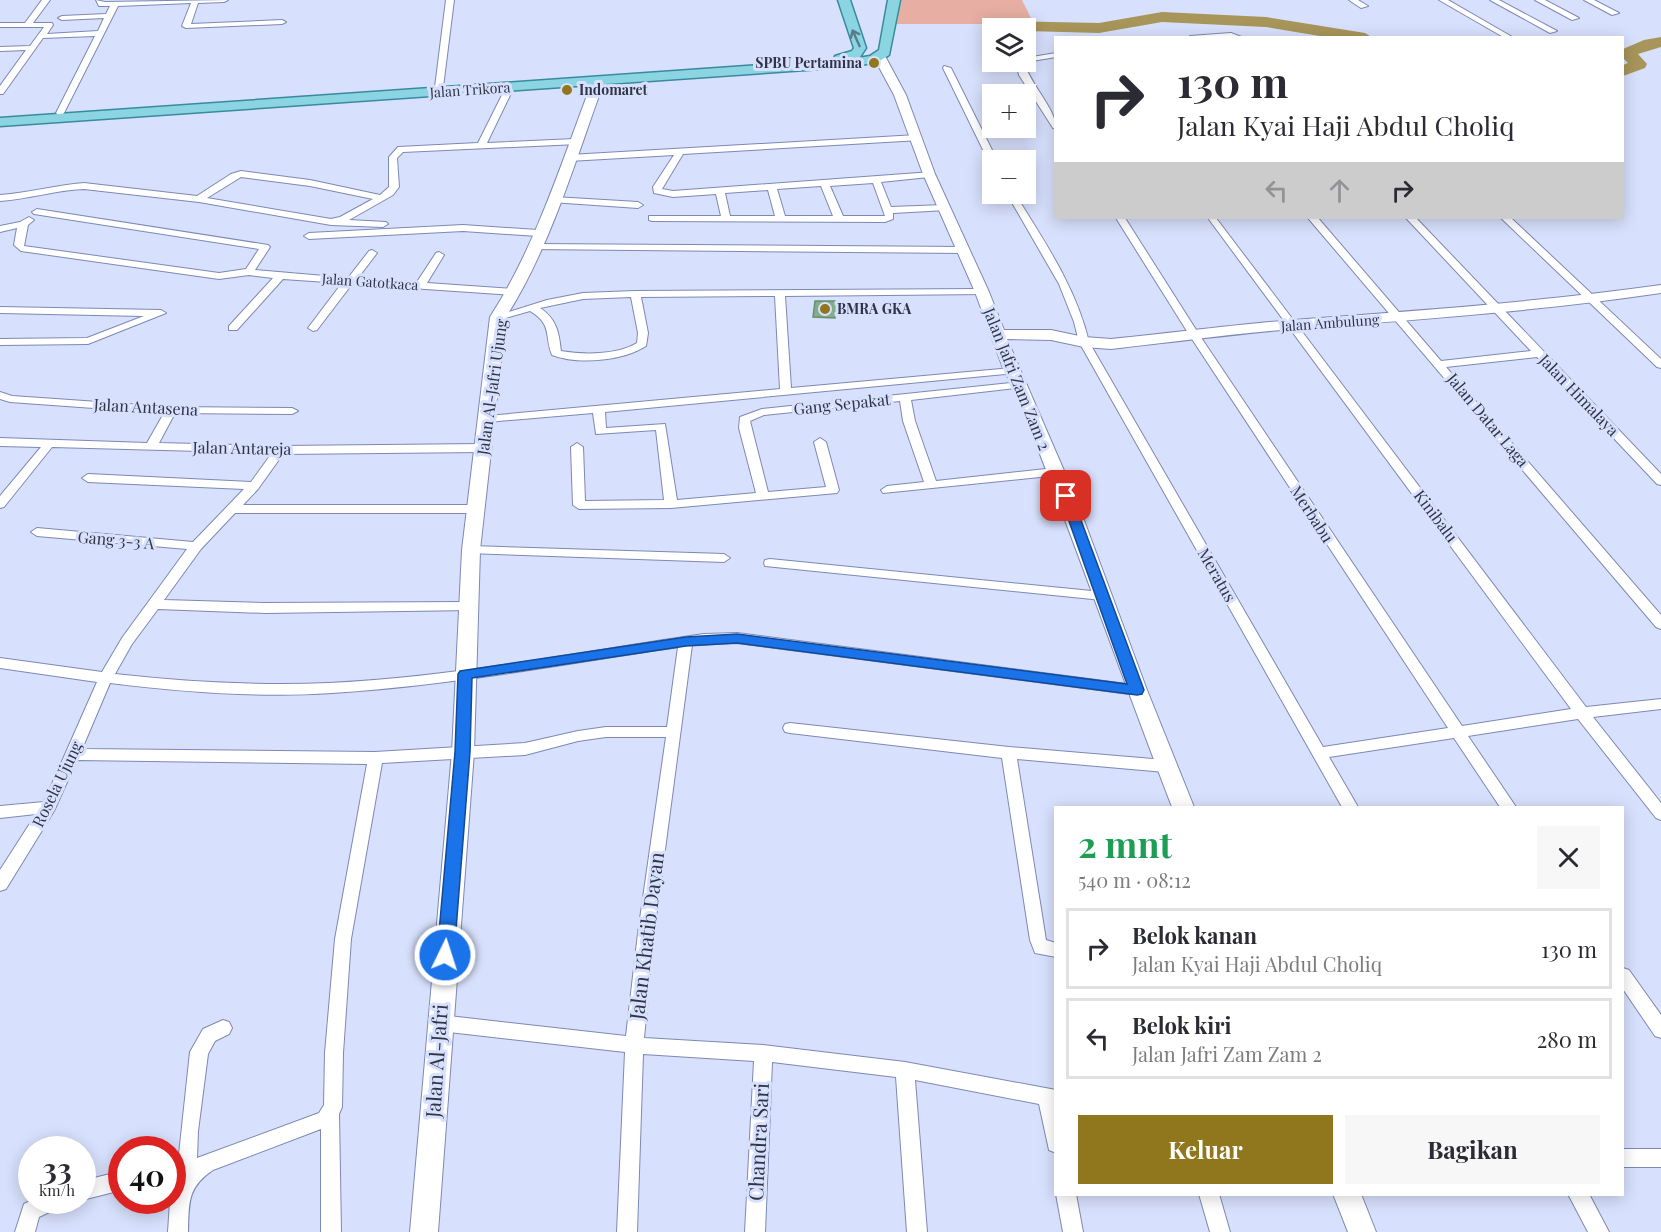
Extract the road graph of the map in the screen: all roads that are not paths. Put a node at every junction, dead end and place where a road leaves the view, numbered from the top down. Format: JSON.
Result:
{"nodes":[{"id":1,"x":46,"y":0,"type":"edge"},
{"id":2,"x":100,"y":0,"type":"edge"},
{"id":3,"x":224,"y":0,"type":"edge"},
{"id":4,"x":450,"y":0,"type":"edge"},
{"id":5,"x":844,"y":0,"type":"edge"},
{"id":6,"x":894,"y":0,"type":"edge"},
{"id":7,"x":1353,"y":0,"type":"edge"},
{"id":8,"x":1443,"y":0,"type":"edge"},
{"id":9,"x":1494,"y":0,"type":"edge"},
{"id":10,"x":1539,"y":0,"type":"edge"},
{"id":11,"x":1588,"y":0,"type":"edge"},
{"id":12,"x":195,"y":1,"type":"edge"},
{"id":13,"x":151,"y":2,"type":"edge"},
{"id":14,"x":115,"y":4,"type":"junction"},
{"id":15,"x":1364,"y":6,"type":"dead end"},
{"id":16,"x":1615,"y":13,"type":"dead end"},
{"id":17,"x":110,"y":16,"type":"junction"},
{"id":18,"x":62,"y":18,"type":"dead end"},
{"id":19,"x":1575,"y":18,"type":"dead end"},
{"id":20,"x":282,"y":22,"type":"dead end"},
{"id":21,"x":28,"y":24,"type":"junction"},
{"id":22,"x":0,"y":25,"type":"edge"},
{"id":23,"x":1552,"y":31,"type":"dead end"},
{"id":24,"x":101,"y":33,"type":"junction"},
{"id":25,"x":45,"y":36,"type":"dead end"},
{"id":26,"x":1217,"y":36,"type":"edge"},
{"id":27,"x":1234,"y":36,"type":"edge"},
{"id":28,"x":1507,"y":36,"type":"edge"},
{"id":29,"x":32,"y":48,"type":"junction"},
{"id":30,"x":0,"y":49,"type":"edge"},
{"id":31,"x":1054,"y":55,"type":"edge"},
{"id":32,"x":879,"y":57,"type":"junction"},
{"id":33,"x":1036,"y":58,"type":"edge"},
{"id":34,"x":947,"y":68,"type":"dead end"},
{"id":35,"x":694,"y":72,"type":"junction"},
{"id":36,"x":1022,"y":72,"type":"edge"},
{"id":37,"x":0,"y":74,"type":"edge"},
{"id":38,"x":12,"y":74,"type":"junction"},
{"id":39,"x":674,"y":74,"type":"junction"},
{"id":40,"x":598,"y":82,"type":"junction"},
{"id":41,"x":439,"y":87,"type":"junction"},
{"id":42,"x":510,"y":87,"type":"junction"},
{"id":43,"x":0,"y":92,"type":"edge"},
{"id":44,"x":60,"y":113,"type":"junction"},
{"id":45,"x":0,"y":116,"type":"edge"},
{"id":46,"x":0,"y":122,"type":"edge"},
{"id":47,"x":1054,"y":123,"type":"edge"},
{"id":48,"x":916,"y":138,"type":"junction"},
{"id":49,"x":575,"y":142,"type":"junction"},
{"id":50,"x":482,"y":145,"type":"junction"},
{"id":51,"x":986,"y":150,"type":"edge"},
{"id":52,"x":679,"y":153,"type":"junction"},
{"id":53,"x":569,"y":158,"type":"junction"},
{"id":54,"x":928,"y":174,"type":"junction"},
{"id":55,"x":876,"y":180,"type":"junction"},
{"id":56,"x":825,"y":184,"type":"junction"},
{"id":57,"x":772,"y":187,"type":"junction"},
{"id":58,"x":720,"y":191,"type":"junction"},
{"id":59,"x":49,"y":192,"type":"junction"},
{"id":60,"x":0,"y":198,"type":"edge"},
{"id":61,"x":384,"y":198,"type":"junction"},
{"id":62,"x":199,"y":199,"type":"junction"},
{"id":63,"x":554,"y":200,"type":"junction"},
{"id":64,"x":1017,"y":204,"type":"edge"},
{"id":65,"x":638,"y":205,"type":"dead end"},
{"id":66,"x":944,"y":208,"type":"junction"},
{"id":67,"x":887,"y":210,"type":"junction"},
{"id":68,"x":37,"y":212,"type":"junction"},
{"id":69,"x":651,"y":218,"type":"dead end"},
{"id":70,"x":726,"y":219,"type":"junction"},
{"id":71,"x":781,"y":219,"type":"junction"},
{"id":72,"x":839,"y":219,"type":"junction"},
{"id":73,"x":1121,"y":219,"type":"edge"},
{"id":74,"x":1213,"y":219,"type":"edge"},
{"id":75,"x":1314,"y":219,"type":"edge"},
{"id":76,"x":1412,"y":219,"type":"edge"},
{"id":77,"x":1507,"y":219,"type":"edge"},
{"id":78,"x":331,"y":222,"type":"junction"},
{"id":79,"x":23,"y":224,"type":"junction"},
{"id":80,"x":463,"y":228,"type":"junction"},
{"id":81,"x":0,"y":229,"type":"edge"},
{"id":82,"x":309,"y":236,"type":"dead end"},
{"id":83,"x":536,"y":240,"type":"junction"},
{"id":84,"x":963,"y":250,"type":"junction"},
{"id":85,"x":372,"y":253,"type":"dead end"},
{"id":86,"x":439,"y":255,"type":"dead end"},
{"id":87,"x":249,"y":272,"type":"junction"},
{"id":88,"x":280,"y":276,"type":"junction"},
{"id":89,"x":350,"y":281,"type":"junction"},
{"id":90,"x":420,"y":286,"type":"junction"},
{"id":91,"x":1661,"y":289,"type":"edge"},
{"id":92,"x":514,"y":292,"type":"junction"},
{"id":93,"x":982,"y":292,"type":"junction"},
{"id":94,"x":780,"y":293,"type":"junction"},
{"id":95,"x":635,"y":294,"type":"junction"},
{"id":96,"x":1591,"y":299,"type":"junction"},
{"id":97,"x":531,"y":308,"type":"junction"},
{"id":98,"x":1497,"y":309,"type":"junction"},
{"id":99,"x":0,"y":310,"type":"edge"},
{"id":100,"x":498,"y":317,"type":"junction"},
{"id":101,"x":1401,"y":318,"type":"junction"},
{"id":102,"x":1291,"y":326,"type":"junction"},
{"id":103,"x":233,"y":328,"type":"dead end"},
{"id":104,"x":313,"y":328,"type":"dead end"},
{"id":105,"x":998,"y":334,"type":"junction"},
{"id":106,"x":1195,"y":336,"type":"junction"},
{"id":107,"x":0,"y":342,"type":"edge"},
{"id":108,"x":1084,"y":342,"type":"junction"},
{"id":109,"x":1539,"y":353,"type":"junction"},
{"id":110,"x":1440,"y":364,"type":"junction"},
{"id":111,"x":1661,"y":365,"type":"edge"},
{"id":112,"x":1016,"y":378,"type":"junction"},
{"id":113,"x":786,"y":392,"type":"junction"},
{"id":114,"x":905,"y":397,"type":"junction"},
{"id":115,"x":3,"y":400,"type":"edge"},
{"id":116,"x":599,"y":409,"type":"junction"},
{"id":117,"x":171,"y":410,"type":"junction"},
{"id":118,"x":292,"y":411,"type":"dead end"},
{"id":119,"x":487,"y":419,"type":"junction"},
{"id":120,"x":0,"y":442,"type":"edge"},
{"id":121,"x":50,"y":442,"type":"junction"},
{"id":122,"x":820,"y":442,"type":"dead end"},
{"id":123,"x":151,"y":446,"type":"junction"},
{"id":124,"x":577,"y":447,"type":"dead end"},
{"id":125,"x":483,"y":448,"type":"junction"},
{"id":126,"x":280,"y":450,"type":"junction"},
{"id":127,"x":1056,"y":472,"type":"junction"},
{"id":128,"x":88,"y":478,"type":"dead end"},
{"id":129,"x":1661,"y":481,"type":"edge"},
{"id":130,"x":931,"y":485,"type":"junction"},
{"id":131,"x":254,"y":486,"type":"junction"},
{"id":132,"x":887,"y":490,"type":"dead end"},
{"id":133,"x":763,"y":496,"type":"junction"},
{"id":134,"x":0,"y":504,"type":"edge"},
{"id":135,"x":671,"y":504,"type":"junction"},
{"id":136,"x":232,"y":509,"type":"junction"},
{"id":137,"x":477,"y":509,"type":"junction"},
{"id":138,"x":37,"y":532,"type":"dead end"},
{"id":139,"x":196,"y":546,"type":"junction"},
{"id":140,"x":471,"y":550,"type":"junction"},
{"id":141,"x":724,"y":558,"type":"dead end"},
{"id":142,"x":770,"y":563,"type":"dead end"},
{"id":143,"x":1102,"y":596,"type":"junction"},
{"id":144,"x":155,"y":604,"type":"junction"},
{"id":145,"x":468,"y":607,"type":"junction"},
{"id":146,"x":1661,"y":624,"type":"edge"},
{"id":147,"x":686,"y":642,"type":"junction"},
{"id":148,"x":0,"y":663,"type":"edge"},
{"id":149,"x":465,"y":674,"type":"junction"},
{"id":150,"x":105,"y":679,"type":"junction"},
{"id":151,"x":1137,"y":690,"type":"junction"},
{"id":152,"x":1661,"y":704,"type":"edge"},
{"id":153,"x":1582,"y":713,"type":"junction"},
{"id":154,"x":789,"y":728,"type":"dead end"},
{"id":155,"x":672,"y":732,"type":"junction"},
{"id":156,"x":1458,"y":734,"type":"junction"},
{"id":157,"x":463,"y":752,"type":"junction"},
{"id":158,"x":1009,"y":753,"type":"junction"},
{"id":159,"x":1318,"y":753,"type":"junction"},
{"id":160,"x":73,"y":754,"type":"junction"},
{"id":161,"x":375,"y":758,"type":"junction"},
{"id":162,"x":1165,"y":766,"type":"junction"},
{"id":163,"x":1183,"y":806,"type":"edge"},
{"id":164,"x":1349,"y":806,"type":"edge"},
{"id":165,"x":1507,"y":806,"type":"edge"},
{"id":166,"x":49,"y":807,"type":"junction"},
{"id":167,"x":0,"y":812,"type":"edge"},
{"id":168,"x":1661,"y":814,"type":"edge"},
{"id":169,"x":0,"y":884,"type":"edge"},
{"id":170,"x":1054,"y":950,"type":"edge"},
{"id":171,"x":1624,"y":976,"type":"edge"},
{"id":172,"x":440,"y":1023,"type":"junction"},
{"id":173,"x":223,"y":1028,"type":"dead end"},
{"id":174,"x":1661,"y":1030,"type":"edge"},
{"id":175,"x":634,"y":1045,"type":"junction"},
{"id":176,"x":763,"y":1053,"type":"junction"},
{"id":177,"x":905,"y":1070,"type":"junction"},
{"id":178,"x":1051,"y":1099,"type":"edge"},
{"id":179,"x":330,"y":1114,"type":"junction"},
{"id":180,"x":1054,"y":1126,"type":"edge"},
{"id":181,"x":186,"y":1147,"type":"edge"},
{"id":182,"x":1624,"y":1158,"type":"edge"},
{"id":183,"x":1661,"y":1158,"type":"edge"},
{"id":184,"x":186,"y":1169,"type":"edge"},
{"id":185,"x":1066,"y":1196,"type":"edge"},
{"id":186,"x":1210,"y":1196,"type":"edge"},
{"id":187,"x":1348,"y":1196,"type":"edge"},
{"id":188,"x":1579,"y":1196,"type":"edge"},
{"id":189,"x":30,"y":1214,"type":"edge"},
{"id":190,"x":179,"y":1214,"type":"edge"},
{"id":191,"x":25,"y":1232,"type":"edge"},
{"id":192,"x":178,"y":1232,"type":"edge"},
{"id":193,"x":331,"y":1232,"type":"edge"},
{"id":194,"x":424,"y":1232,"type":"edge"},
{"id":195,"x":627,"y":1232,"type":"edge"},
{"id":196,"x":755,"y":1232,"type":"edge"},
{"id":197,"x":916,"y":1232,"type":"edge"},
{"id":198,"x":1073,"y":1232,"type":"edge"},
{"id":199,"x":1220,"y":1232,"type":"edge"},
{"id":200,"x":1362,"y":1232,"type":"edge"},
{"id":201,"x":1599,"y":1232,"type":"edge"}],
"edges":[{"from":1,"to":21,"type":"street"},
{"from":2,"to":14,"type":"street"},
{"from":3,"to":12,"type":"street"},
{"from":4,"to":41,"type":"street"},
{"from":35,"to":5,"type":"main road","name":"Jalan Trikora","one_way":true},
{"from":6,"to":32,"type":"main road"},
{"from":7,"to":15,"type":"street"},
{"from":8,"to":28,"type":"street"},
{"from":9,"to":23,"type":"street"},
{"from":10,"to":19,"type":"street"},
{"from":11,"to":16,"type":"street"},
{"from":12,"to":13,"type":"street"},
{"from":12,"to":20,"type":"street"},
{"from":13,"to":14,"type":"street"},
{"from":14,"to":17,"type":"street"},
{"from":17,"to":18,"type":"street"},
{"from":17,"to":24,"type":"street"},
{"from":21,"to":22,"type":"street"},
{"from":21,"to":29,"type":"street"},
{"from":24,"to":25,"type":"street"},
{"from":24,"to":44,"type":"street"},
{"from":26,"to":27,"type":"street"},
{"from":29,"to":30,"type":"street"},
{"from":29,"to":38,"type":"street"},
{"from":31,"to":33,"type":"street"},
{"from":32,"to":35,"type":"main road","name":"Jalan Trikora"},
{"from":32,"to":48,"type":"street","name":"Jalan Jafri Zam Zam 2"},
{"from":34,"to":51,"type":"street"},
{"from":35,"to":39,"type":"main road","name":"Jalan Trikora"},
{"from":36,"to":47,"type":"street"},
{"from":37,"to":38,"type":"street"},
{"from":38,"to":43,"type":"street"},
{"from":39,"to":40,"type":"main road","name":"Jalan Trikora"},
{"from":39,"to":41,"type":"main road","name":"Jalan Trikora"},
{"from":40,"to":42,"type":"main road","name":"Jalan Trikora"},
{"from":40,"to":49,"type":"street","name":"Jalan Al-Jafri Ujung"},
{"from":41,"to":44,"type":"main road","name":"Jalan Trikora"},
{"from":42,"to":46,"type":"main road","name":"Jalan Trikora"},
{"from":42,"to":50,"type":"street"},
{"from":44,"to":45,"type":"main road","name":"Jalan Trikora"},
{"from":48,"to":52,"type":"street"},
{"from":48,"to":54,"type":"street","name":"Jalan Jafri Zam Zam 2"},
{"from":49,"to":50,"type":"street"},
{"from":49,"to":53,"type":"street","name":"Jalan Al-Jafri Ujung"},
{"from":50,"to":61,"type":"street"},
{"from":52,"to":53,"type":"street"},
{"from":52,"to":58,"type":"street"},
{"from":53,"to":63,"type":"street","name":"Jalan Al-Jafri Ujung"},
{"from":54,"to":55,"type":"street"},
{"from":54,"to":66,"type":"street","name":"Jalan Jafri Zam Zam 2"},
{"from":55,"to":56,"type":"street"},
{"from":55,"to":67,"type":"street"},
{"from":56,"to":57,"type":"street"},
{"from":56,"to":72,"type":"street"},
{"from":57,"to":58,"type":"street"},
{"from":57,"to":71,"type":"street"},
{"from":58,"to":70,"type":"street"},
{"from":59,"to":60,"type":"street"},
{"from":59,"to":62,"type":"street"},
{"from":59,"to":68,"type":"street"},
{"from":61,"to":62,"type":"street"},
{"from":61,"to":78,"type":"street"},
{"from":62,"to":78,"type":"street"},
{"from":63,"to":65,"type":"street"},
{"from":63,"to":83,"type":"street","name":"Jalan Al-Jafri Ujung"},
{"from":64,"to":108,"type":"street","name":"Meratus"},
{"from":66,"to":67,"type":"street"},
{"from":66,"to":84,"type":"street","name":"Jalan Jafri Zam Zam 2"},
{"from":67,"to":72,"type":"street"},
{"from":68,"to":79,"type":"street"},
{"from":68,"to":87,"type":"street"},
{"from":69,"to":70,"type":"street"},
{"from":70,"to":71,"type":"street"},
{"from":71,"to":72,"type":"street"},
{"from":73,"to":106,"type":"street","name":"Merbabu"},
{"from":74,"to":102,"type":"street","name":"Kinibalu"},
{"from":75,"to":101,"type":"street","name":"Jalan Datar Laga"},
{"from":76,"to":98,"type":"street","name":"Jalan Himalaya"},
{"from":77,"to":96,"type":"street"},
{"from":78,"to":80,"type":"street"},
{"from":79,"to":81,"type":"street"},
{"from":79,"to":87,"type":"street","name":"Jalan Gatotkaca"},
{"from":80,"to":82,"type":"street"},
{"from":80,"to":83,"type":"street"},
{"from":83,"to":84,"type":"street"},
{"from":83,"to":92,"type":"street","name":"Jalan Al-Jafri Ujung"},
{"from":84,"to":93,"type":"street","name":"Jalan Jafri Zam Zam 2"},
{"from":85,"to":89,"type":"street"},
{"from":86,"to":90,"type":"street"},
{"from":87,"to":88,"type":"street","name":"Jalan Gatotkaca"},
{"from":88,"to":89,"type":"street","name":"Jalan Gatotkaca"},
{"from":88,"to":103,"type":"street"},
{"from":89,"to":90,"type":"street","name":"Jalan Gatotkaca"},
{"from":89,"to":104,"type":"street"},
{"from":90,"to":92,"type":"street","name":"Jalan Gatotkaca"},
{"from":91,"to":96,"type":"street","name":"Jalan Ambulung"},
{"from":92,"to":100,"type":"street","name":"Jalan Al-Jafri Ujung"},
{"from":93,"to":94,"type":"street"},
{"from":93,"to":105,"type":"street","name":"Jalan Jafri Zam Zam 2"},
{"from":94,"to":95,"type":"street"},
{"from":94,"to":113,"type":"street"},
{"from":95,"to":97,"type":"street"},
{"from":95,"to":97,"type":"street"},
{"from":96,"to":98,"type":"street","name":"Jalan Ambulung"},
{"from":96,"to":111,"type":"street"},
{"from":97,"to":100,"type":"street"},
{"from":98,"to":101,"type":"street","name":"Jalan Ambulung"},
{"from":98,"to":109,"type":"street","name":"Jalan Himalaya"},
{"from":99,"to":107,"type":"street"},
{"from":100,"to":119,"type":"street","name":"Jalan Al-Jafri Ujung"},
{"from":101,"to":102,"type":"street","name":"Jalan Ambulung"},
{"from":101,"to":110,"type":"street","name":"Jalan Datar Laga"},
{"from":102,"to":106,"type":"street","name":"Jalan Ambulung"},
{"from":102,"to":153,"type":"street","name":"Kinibalu"},
{"from":105,"to":108,"type":"street","name":"Jalan Ambulung"},
{"from":105,"to":112,"type":"street","name":"Jalan Jafri Zam Zam 2"},
{"from":106,"to":108,"type":"street","name":"Jalan Ambulung"},
{"from":106,"to":156,"type":"street","name":"Merbabu"},
{"from":108,"to":159,"type":"street","name":"Meratus"},
{"from":109,"to":110,"type":"street"},
{"from":109,"to":129,"type":"street","name":"Jalan Himalaya"},
{"from":110,"to":146,"type":"street","name":"Jalan Datar Laga"},
{"from":112,"to":113,"type":"street"},
{"from":112,"to":114,"type":"street","name":"Gang Sepakat"},
{"from":112,"to":127,"type":"street","name":"Jalan Jafri Zam Zam 2"},
{"from":113,"to":116,"type":"street"},
{"from":114,"to":130,"type":"street"},
{"from":114,"to":133,"type":"street","name":"Gang Sepakat"},
{"from":115,"to":117,"type":"street","name":"Jalan Antasena"},
{"from":116,"to":119,"type":"street"},
{"from":116,"to":135,"type":"street"},
{"from":117,"to":118,"type":"street","name":"Jalan Antasena"},
{"from":117,"to":123,"type":"street"},
{"from":119,"to":125,"type":"street","name":"Jalan Al-Jafri Ujung"},
{"from":120,"to":121,"type":"street","name":"Jalan Antareja"},
{"from":121,"to":123,"type":"street","name":"Jalan Antareja"},
{"from":121,"to":134,"type":"street"},
{"from":122,"to":133,"type":"street"},
{"from":123,"to":126,"type":"street","name":"Jalan Antareja"},
{"from":124,"to":135,"type":"street"},
{"from":125,"to":126,"type":"street","name":"Jalan Antareja"},
{"from":125,"to":137,"type":"street","name":"Jalan Al-Jafri Ujung"},
{"from":126,"to":131,"type":"street","name":"Rosela Ujung"},
{"from":127,"to":130,"type":"street"},
{"from":127,"to":143,"type":"street","name":"Jalan Jafri Zam Zam 2"},
{"from":128,"to":131,"type":"street"},
{"from":130,"to":132,"type":"street"},
{"from":131,"to":136,"type":"street","name":"Rosela Ujung"},
{"from":133,"to":135,"type":"street"},
{"from":136,"to":137,"type":"street"},
{"from":136,"to":139,"type":"street","name":"Rosela Ujung"},
{"from":137,"to":140,"type":"street","name":"Jalan Al-Jafri Ujung"},
{"from":138,"to":139,"type":"street","name":"Gang 3-3 A"},
{"from":139,"to":144,"type":"street","name":"Rosela Ujung"},
{"from":140,"to":141,"type":"street"},
{"from":140,"to":145,"type":"street","name":"Jalan Al-Jafri Ujung"},
{"from":142,"to":143,"type":"street"},
{"from":143,"to":151,"type":"street","name":"Jalan Jafri Zam Zam 2"},
{"from":144,"to":145,"type":"street"},
{"from":144,"to":150,"type":"street","name":"Rosela Ujung"},
{"from":145,"to":149,"type":"street","name":"Jalan Al-Jafri Ujung"},
{"from":147,"to":149,"type":"street"},
{"from":147,"to":151,"type":"street"},
{"from":147,"to":155,"type":"street","name":"Jalan Khatib Dayan"},
{"from":148,"to":150,"type":"street"},
{"from":149,"to":150,"type":"street"},
{"from":149,"to":157,"type":"street","name":"Jalan Al-Jafri"},
{"from":150,"to":160,"type":"street","name":"Rosela Ujung"},
{"from":151,"to":162,"type":"street","name":"Jalan Jafri Zam Zam 2"},
{"from":152,"to":153,"type":"street"},
{"from":153,"to":156,"type":"street"},
{"from":153,"to":168,"type":"street","name":"Kinibalu"},
{"from":154,"to":158,"type":"street"},
{"from":155,"to":157,"type":"street"},
{"from":155,"to":175,"type":"street","name":"Jalan Khatib Dayan"},
{"from":156,"to":159,"type":"street"},
{"from":156,"to":165,"type":"street","name":"Merbabu"},
{"from":157,"to":161,"type":"street"},
{"from":157,"to":172,"type":"street","name":"Jalan Al-Jafri"},
{"from":158,"to":162,"type":"street"},
{"from":158,"to":170,"type":"street"},
{"from":159,"to":164,"type":"street","name":"Meratus"},
{"from":160,"to":161,"type":"street"},
{"from":160,"to":166,"type":"street","name":"Rosela Ujung"},
{"from":161,"to":179,"type":"street"},
{"from":162,"to":163,"type":"street","name":"Jalan Jafri Zam Zam 2"},
{"from":166,"to":167,"type":"street"},
{"from":166,"to":169,"type":"street","name":"Rosela Ujung"},
{"from":171,"to":174,"type":"street"},
{"from":172,"to":175,"type":"street"},
{"from":172,"to":194,"type":"street","name":"Jalan Al-Jafri"},
{"from":173,"to":181,"type":"street"},
{"from":175,"to":176,"type":"street"},
{"from":175,"to":195,"type":"street","name":"Jalan Khatib Dayan"},
{"from":176,"to":177,"type":"street"},
{"from":176,"to":196,"type":"street","name":"Chandra Sari"},
{"from":177,"to":178,"type":"street"},
{"from":177,"to":197,"type":"street"},
{"from":178,"to":180,"type":"street"},
{"from":179,"to":184,"type":"street"},
{"from":179,"to":193,"type":"street"},
{"from":182,"to":183,"type":"street"},
{"from":185,"to":198,"type":"street"},
{"from":186,"to":199,"type":"street"},
{"from":187,"to":200,"type":"street"},
{"from":188,"to":201,"type":"street"},
{"from":189,"to":191,"type":"street"},
{"from":190,"to":192,"type":"street"}]}
